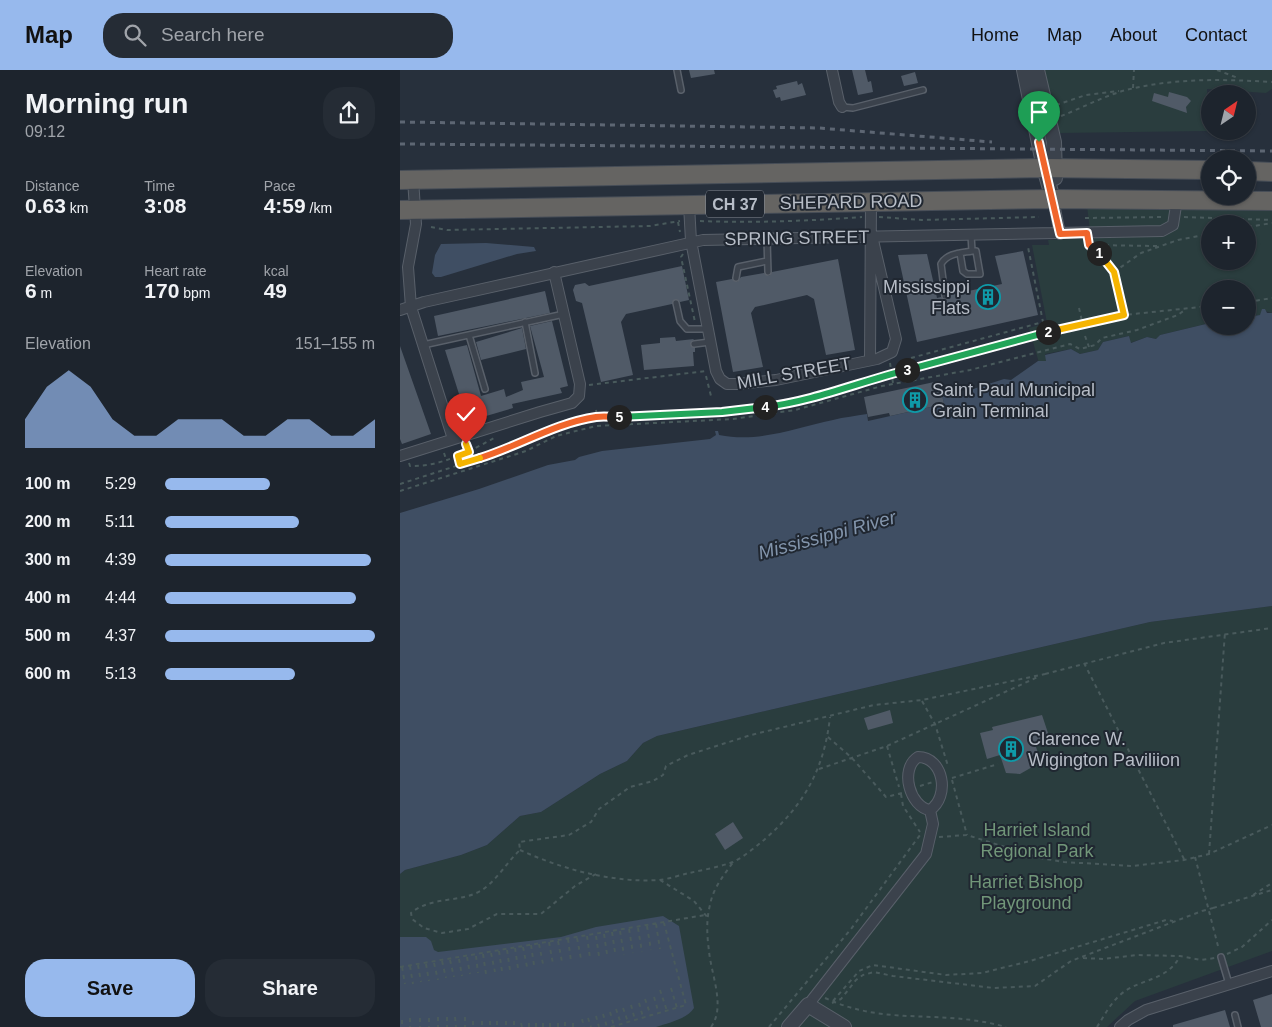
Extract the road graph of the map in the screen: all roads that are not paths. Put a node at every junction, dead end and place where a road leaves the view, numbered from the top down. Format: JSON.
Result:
{"nodes":[{"id":1,"x":676,"y":70,"type":"edge"},
{"id":2,"x":832,"y":70,"type":"edge"},
{"id":3,"x":1024,"y":70,"type":"edge"},
{"id":4,"x":1037,"y":70,"type":"edge"},
{"id":5,"x":681,"y":90,"type":"dead end"},
{"id":6,"x":923,"y":90,"type":"dead end"},
{"id":7,"x":842,"y":107,"type":"joint"},
{"id":8,"x":1050,"y":168,"type":"junction"},
{"id":9,"x":1201,"y":170,"type":"edge"},
{"id":10,"x":1256,"y":171,"type":"edge"},
{"id":11,"x":1272,"y":172,"type":"edge"},
{"id":12,"x":407,"y":180,"type":"edge"},
{"id":13,"x":1053,"y":199,"type":"junction"},
{"id":14,"x":1177,"y":200,"type":"junction"},
{"id":15,"x":1272,"y":201,"type":"edge"},
{"id":16,"x":871,"y":209,"type":"junction"},
{"id":17,"x":408,"y":210,"type":"edge"},
{"id":18,"x":689,"y":213,"type":"junction"},
{"id":19,"x":1060,"y":234,"type":"junction"},
{"id":20,"x":970,"y":235,"type":"junction"},
{"id":21,"x":872,"y":236,"type":"junction"},
{"id":22,"x":686,"y":239,"type":"junction"},
{"id":23,"x":767,"y":239,"type":"junction"},
{"id":24,"x":972,"y":251,"type":"junction"},
{"id":25,"x":960,"y":253,"type":"junction"},
{"id":26,"x":767,"y":261,"type":"junction"},
{"id":27,"x":554,"y":272,"type":"junction"},
{"id":28,"x":768,"y":272,"type":"dead end"},
{"id":29,"x":736,"y":278,"type":"dead end"},
{"id":30,"x":945,"y":296,"type":"dead end"},
{"id":31,"x":676,"y":303,"type":"dead end"},
{"id":32,"x":410,"y":307,"type":"junction"},
{"id":33,"x":400,"y":310,"type":"edge"},
{"id":34,"x":564,"y":314,"type":"junction"},
{"id":35,"x":525,"y":322,"type":"junction"},
{"id":36,"x":708,"y":329,"type":"junction"},
{"id":37,"x":469,"y":335,"type":"junction"},
{"id":38,"x":710,"y":342,"type":"junction"},
{"id":39,"x":694,"y":344,"type":"dead end"},
{"id":40,"x":423,"y":345,"type":"junction"},
{"id":41,"x":870,"y":360,"type":"junction"},
{"id":42,"x":535,"y":373,"type":"dead end"},
{"id":43,"x":485,"y":389,"type":"dead end"},
{"id":44,"x":453,"y":440,"type":"junction"},
{"id":45,"x":400,"y":456,"type":"edge"},
{"id":46,"x":930,"y":810,"type":"junction"},
{"id":47,"x":1221,"y":957,"type":"road end"},
{"id":48,"x":1272,"y":971,"type":"edge"},
{"id":49,"x":1229,"y":984,"type":"junction"},
{"id":50,"x":808,"y":1005,"type":"junction"},
{"id":51,"x":1235,"y":1016,"type":"dead end"},
{"id":52,"x":796,"y":1025,"type":"edge"},
{"id":53,"x":844,"y":1027,"type":"edge"},
{"id":54,"x":1120,"y":1027,"type":"edge"},
{"id":55,"x":1238,"y":1027,"type":"edge"}],
"edges":[{"from":1,"to":5,"type":"lane"},
{"from":2,"to":7,"type":"street"},
{"from":3,"to":8,"type":"street"},
{"from":4,"to":8,"type":"street"},
{"from":6,"to":7,"type":"lane"},
{"from":8,"to":9,"type":"highway","name":"SHEPARD ROAD","number":"CH 37"},
{"from":8,"to":12,"type":"highway","name":"SHEPARD ROAD","number":"CH 37"},
{"from":8,"to":13,"type":"street"},
{"from":10,"to":11,"type":"highway"},
{"from":12,"to":17,"type":"street"},
{"from":13,"to":14,"type":"highway","name":"SHEPARD ROAD","number":"CH 37"},
{"from":13,"to":16,"type":"highway","name":"SHEPARD ROAD","number":"CH 37"},
{"from":13,"to":19,"type":"street"},
{"from":14,"to":15,"type":"highway","name":"SHEPARD ROAD","number":"CH 37"},
{"from":14,"to":19,"type":"street","name":"SPRING STREET"},
{"from":16,"to":18,"type":"highway","name":"SHEPARD ROAD","number":"CH 37"},
{"from":16,"to":21,"type":"street"},
{"from":17,"to":18,"type":"highway","name":"SHEPARD ROAD","number":"CH 37"},
{"from":17,"to":32,"type":"street"},
{"from":18,"to":22,"type":"street"},
{"from":19,"to":20,"type":"street","name":"SPRING STREET"},
{"from":20,"to":21,"type":"street","name":"SPRING STREET"},
{"from":20,"to":24,"type":"lane"},
{"from":21,"to":23,"type":"street","name":"SPRING STREET"},
{"from":21,"to":41,"type":"street"},
{"from":21,"to":41,"type":"street","name":"MILL STREET"},
{"from":22,"to":23,"type":"street","name":"SPRING STREET"},
{"from":22,"to":27,"type":"street","name":"SPRING STREET"},
{"from":22,"to":36,"type":"street"},
{"from":23,"to":26,"type":"lane"},
{"from":24,"to":25,"type":"lane"},
{"from":24,"to":25,"type":"lane"},
{"from":25,"to":30,"type":"lane"},
{"from":26,"to":28,"type":"lane"},
{"from":26,"to":29,"type":"lane"},
{"from":27,"to":32,"type":"street","name":"SPRING STREET"},
{"from":27,"to":34,"type":"street"},
{"from":31,"to":36,"type":"lane"},
{"from":32,"to":33,"type":"street","name":"SPRING STREET"},
{"from":32,"to":40,"type":"street"},
{"from":34,"to":35,"type":"lane"},
{"from":34,"to":44,"type":"street"},
{"from":35,"to":37,"type":"lane"},
{"from":35,"to":42,"type":"lane"},
{"from":36,"to":38,"type":"street"},
{"from":37,"to":40,"type":"lane"},
{"from":37,"to":43,"type":"lane"},
{"from":38,"to":39,"type":"lane"},
{"from":38,"to":41,"type":"street","name":"MILL STREET"},
{"from":40,"to":44,"type":"street"},
{"from":44,"to":45,"type":"street"},
{"from":46,"to":46,"type":"street"},
{"from":46,"to":50,"type":"street"},
{"from":47,"to":49,"type":"lane"},
{"from":48,"to":49,"type":"street"},
{"from":49,"to":54,"type":"street"},
{"from":50,"to":52,"type":"street"},
{"from":50,"to":53,"type":"street"},
{"from":51,"to":55,"type":"lane"}]}
